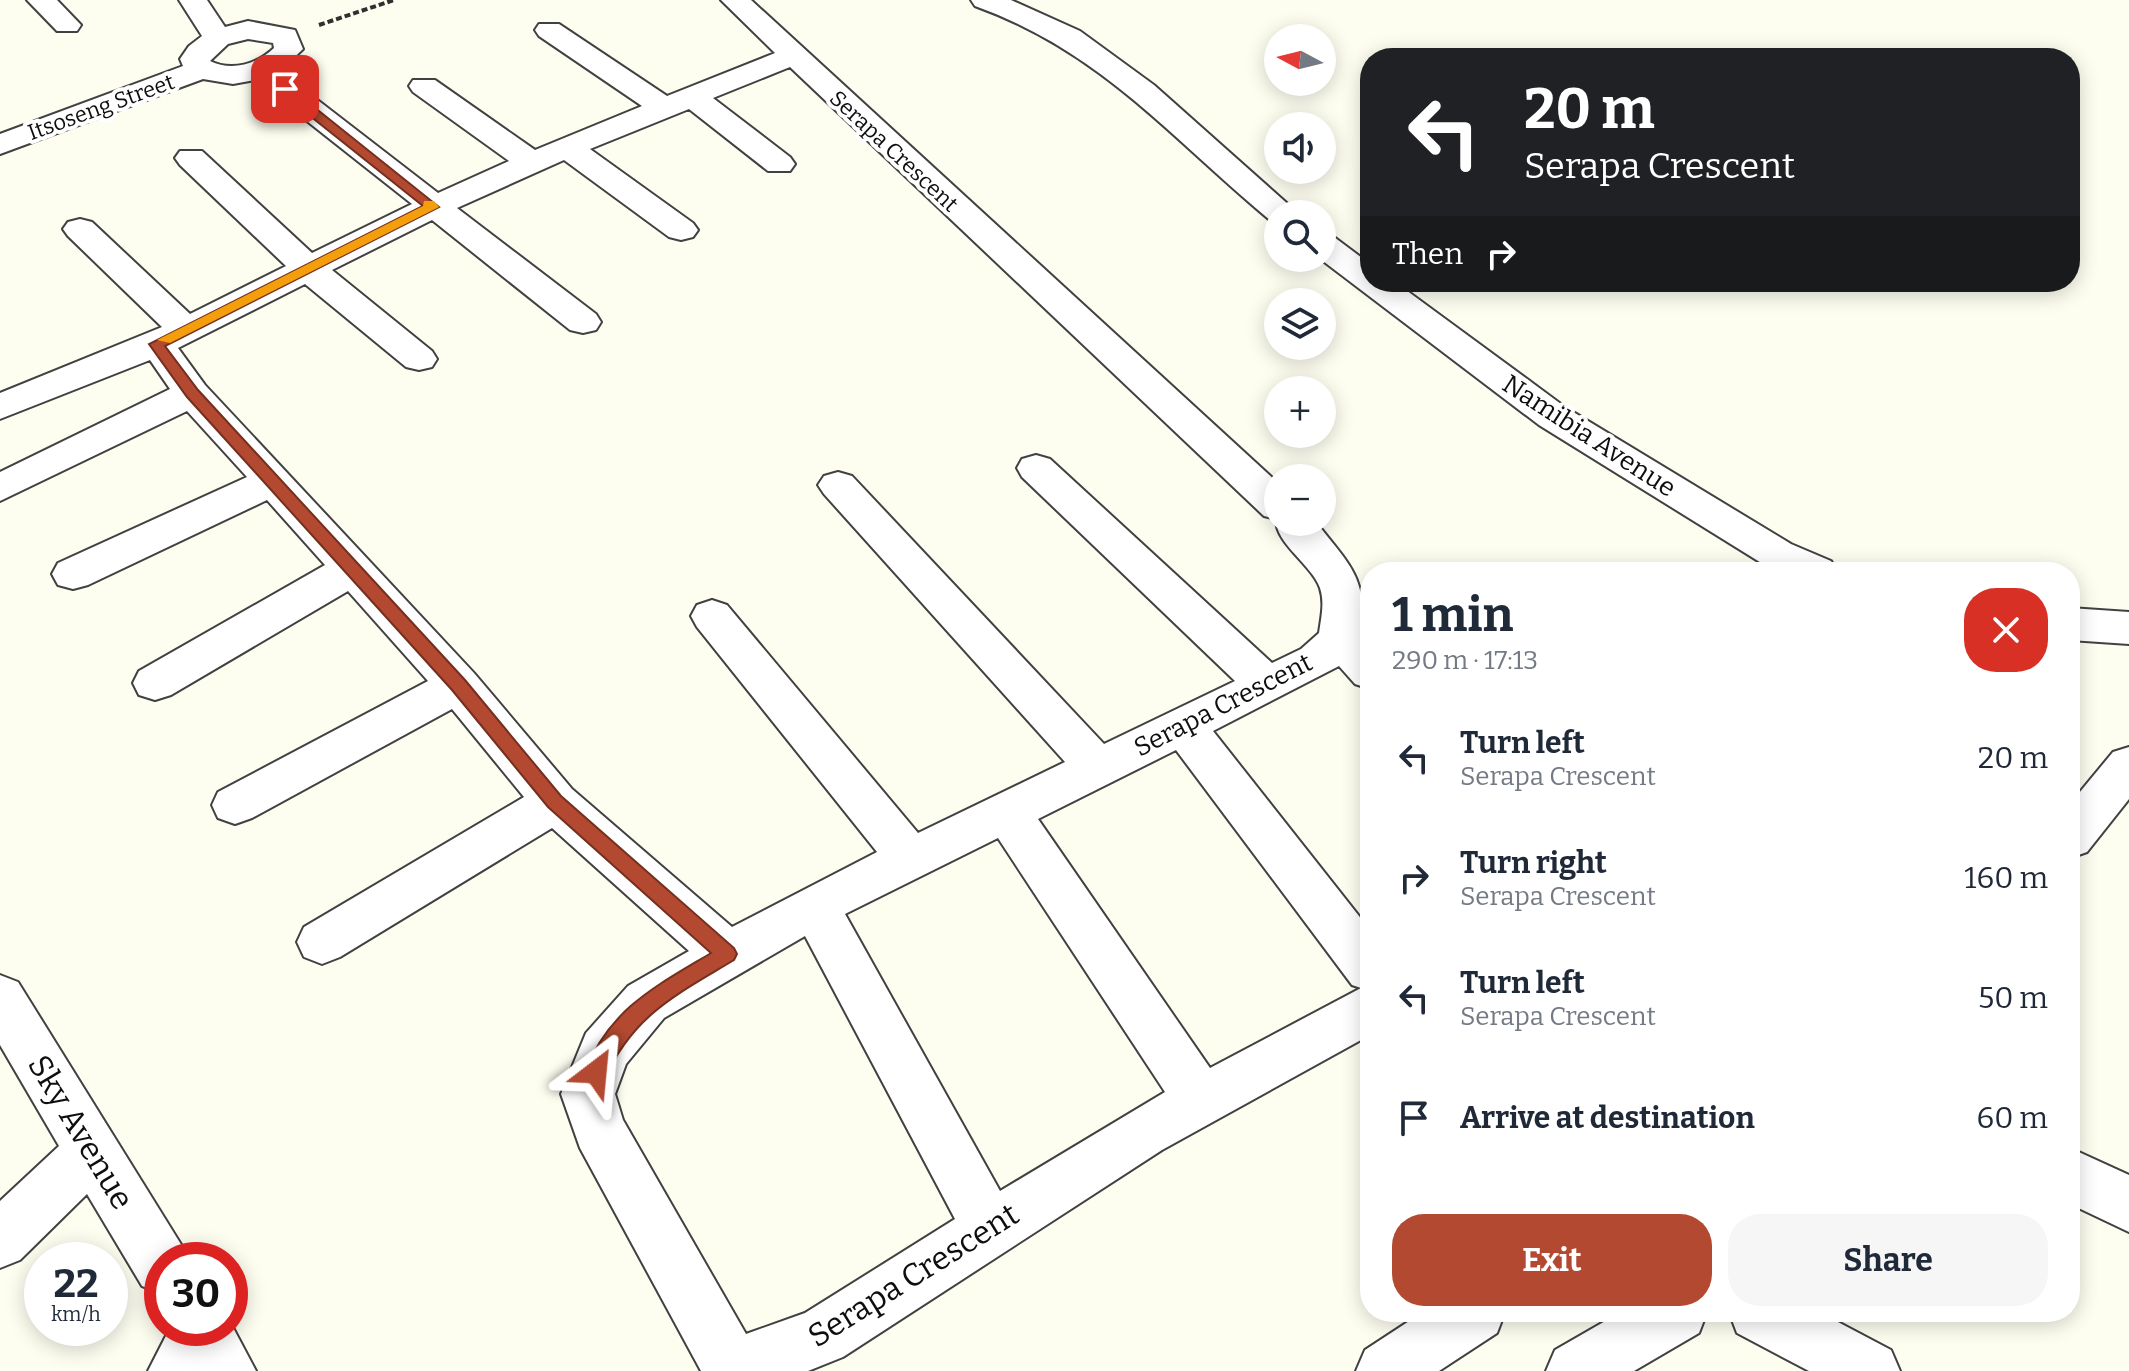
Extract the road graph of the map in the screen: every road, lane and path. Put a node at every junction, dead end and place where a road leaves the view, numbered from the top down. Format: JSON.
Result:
{"nodes":[{"id":1,"x":41,"y":0,"type":"edge"},
{"id":2,"x":193,"y":0,"type":"edge"},
{"id":3,"x":394,"y":0,"type":"edge"},
{"id":4,"x":735,"y":0,"type":"edge"},
{"id":5,"x":985,"y":0,"type":"edge"},
{"id":6,"x":67,"y":25,"type":"dead end"},
{"id":7,"x":549,"y":30,"type":"dead end"},
{"id":8,"x":285,"y":36,"type":"junction"},
{"id":9,"x":218,"y":38,"type":"junction"},
{"id":10,"x":792,"y":56,"type":"junction"},
{"id":11,"x":203,"y":69,"type":"junction"},
{"id":12,"x":260,"y":70,"type":"junction"},
{"id":13,"x":424,"y":86,"type":"dead end"},
{"id":14,"x":677,"y":101,"type":"junction"},
{"id":15,"x":0,"y":145,"type":"edge"},
{"id":16,"x":567,"y":147,"type":"junction"},
{"id":17,"x":191,"y":158,"type":"dead end"},
{"id":18,"x":533,"y":163,"type":"junction"},
{"id":19,"x":779,"y":164,"type":"dead end"},
{"id":20,"x":1267,"y":200,"type":"edge"},
{"id":21,"x":432,"y":207,"type":"junction"},
{"id":22,"x":80,"y":229,"type":"dead end"},
{"id":23,"x":681,"y":230,"type":"dead end"},
{"id":24,"x":1336,"y":255,"type":"edge"},
{"id":25,"x":310,"y":270,"type":"junction"},
{"id":26,"x":1360,"y":273,"type":"edge"},
{"id":27,"x":1386,"y":292,"type":"edge"},
{"id":28,"x":583,"y":322,"type":"dead end"},
{"id":29,"x":171,"y":337,"type":"junction"},
{"id":30,"x":419,"y":359,"type":"dead end"},
{"id":31,"x":192,"y":393,"type":"junction"},
{"id":32,"x":0,"y":407,"type":"edge"},
{"id":33,"x":1036,"y":468,"type":"dead end"},
{"id":34,"x":271,"y":482,"type":"junction"},
{"id":35,"x":838,"y":485,"type":"dead end"},
{"id":36,"x":0,"y":488,"type":"edge"},
{"id":37,"x":1264,"y":493,"type":"edge"},
{"id":38,"x":1305,"y":536,"type":"edge"},
{"id":39,"x":1794,"y":562,"type":"edge"},
{"id":40,"x":350,"y":570,"type":"junction"},
{"id":41,"x":73,"y":574,"type":"dead end"},
{"id":42,"x":712,"y":616,"type":"dead end"},
{"id":43,"x":2080,"y":625,"type":"edge"},
{"id":44,"x":2129,"y":628,"type":"edge"},
{"id":45,"x":1355,"y":655,"type":"edge"},
{"id":46,"x":155,"y":683,"type":"dead end"},
{"id":47,"x":458,"y":685,"type":"junction"},
{"id":48,"x":1267,"y":685,"type":"junction"},
{"id":49,"x":1183,"y":726,"type":"junction"},
{"id":50,"x":2129,"y":765,"type":"edge"},
{"id":51,"x":1098,"y":768,"type":"junction"},
{"id":52,"x":555,"y":802,"type":"junction"},
{"id":53,"x":235,"y":805,"type":"dead end"},
{"id":54,"x":1007,"y":812,"type":"junction"},
{"id":55,"x":2080,"y":826,"type":"edge"},
{"id":56,"x":911,"y":859,"type":"junction"},
{"id":57,"x":814,"y":906,"type":"junction"},
{"id":58,"x":322,"y":942,"type":"dead end"},
{"id":59,"x":727,"y":954,"type":"junction"},
{"id":60,"x":1360,"y":956,"type":"edge"},
{"id":61,"x":0,"y":998,"type":"edge"},
{"id":62,"x":1360,"y":1013,"type":"edge"},
{"id":63,"x":1201,"y":1100,"type":"junction"},
{"id":64,"x":93,"y":1151,"type":"junction"},
{"id":65,"x":2080,"y":1180,"type":"edge"},
{"id":66,"x":2129,"y":1204,"type":"edge"},
{"id":67,"x":990,"y":1228,"type":"junction"},
{"id":68,"x":0,"y":1240,"type":"edge"},
{"id":69,"x":148,"y":1242,"type":"edge"},
{"id":70,"x":1461,"y":1322,"type":"edge"},
{"id":71,"x":1661,"y":1322,"type":"edge"},
{"id":72,"x":1777,"y":1322,"type":"edge"},
{"id":73,"x":733,"y":1370,"type":"edge"},
{"id":74,"x":1386,"y":1371,"type":"edge"},
{"id":75,"x":1576,"y":1371,"type":"edge"},
{"id":76,"x":1870,"y":1371,"type":"edge"}],
"edges":[{"from":1,"to":6,"type":"street"},
{"from":2,"to":9,"type":"street"},
{"from":3,"to":8,"type":"path"},
{"from":4,"to":10,"type":"street","name":"Serapa Crescent"},
{"from":5,"to":20,"type":"street"},
{"from":7,"to":14,"type":"street"},
{"from":8,"to":9,"type":"street"},
{"from":8,"to":12,"type":"street"},
{"from":9,"to":11,"type":"street"},
{"from":10,"to":14,"type":"street"},
{"from":10,"to":37,"type":"street","name":"Serapa Crescent"},
{"from":11,"to":12,"type":"street"},
{"from":11,"to":15,"type":"street","name":"Itsoseng Street"},
{"from":12,"to":21,"type":"street"},
{"from":13,"to":18,"type":"street"},
{"from":14,"to":16,"type":"street"},
{"from":14,"to":19,"type":"street"},
{"from":16,"to":18,"type":"street"},
{"from":16,"to":23,"type":"street"},
{"from":17,"to":25,"type":"street"},
{"from":18,"to":21,"type":"street"},
{"from":21,"to":25,"type":"street"},
{"from":21,"to":28,"type":"street"},
{"from":22,"to":29,"type":"street"},
{"from":24,"to":26,"type":"street","name":"Namibia Avenue"},
{"from":25,"to":29,"type":"street"},
{"from":25,"to":30,"type":"street"},
{"from":27,"to":39,"type":"street","name":"Namibia Avenue"},
{"from":29,"to":31,"type":"street"},
{"from":29,"to":32,"type":"street"},
{"from":31,"to":34,"type":"street"},
{"from":31,"to":36,"type":"street"},
{"from":33,"to":48,"type":"street"},
{"from":34,"to":40,"type":"street"},
{"from":34,"to":41,"type":"street"},
{"from":35,"to":51,"type":"street"},
{"from":38,"to":45,"type":"street","name":"Serapa Crescent"},
{"from":40,"to":46,"type":"street"},
{"from":40,"to":47,"type":"street"},
{"from":42,"to":56,"type":"street"},
{"from":43,"to":44,"type":"street"},
{"from":45,"to":48,"type":"street","name":"Serapa Crescent"},
{"from":47,"to":52,"type":"street"},
{"from":47,"to":53,"type":"street"},
{"from":48,"to":49,"type":"street","name":"Serapa Crescent"},
{"from":49,"to":51,"type":"street","name":"Serapa Crescent"},
{"from":49,"to":60,"type":"street"},
{"from":50,"to":55,"type":"street"},
{"from":51,"to":54,"type":"street","name":"Serapa Crescent"},
{"from":52,"to":58,"type":"street"},
{"from":52,"to":59,"type":"street"},
{"from":54,"to":56,"type":"street","name":"Serapa Crescent"},
{"from":54,"to":63,"type":"street"},
{"from":56,"to":57,"type":"street","name":"Serapa Crescent"},
{"from":57,"to":59,"type":"street","name":"Serapa Crescent"},
{"from":57,"to":67,"type":"street"},
{"from":59,"to":73,"type":"street","name":"Serapa Crescent"},
{"from":61,"to":64,"type":"street","name":"Sky Avenue"},
{"from":62,"to":63,"type":"street","name":"Serapa Crescent"},
{"from":63,"to":67,"type":"street","name":"Serapa Crescent"},
{"from":64,"to":68,"type":"street"},
{"from":64,"to":69,"type":"street","name":"Sky Avenue"},
{"from":65,"to":66,"type":"street"},
{"from":67,"to":73,"type":"street","name":"Serapa Crescent"},
{"from":70,"to":74,"type":"street"},
{"from":71,"to":75,"type":"street"},
{"from":72,"to":76,"type":"street"}]}
